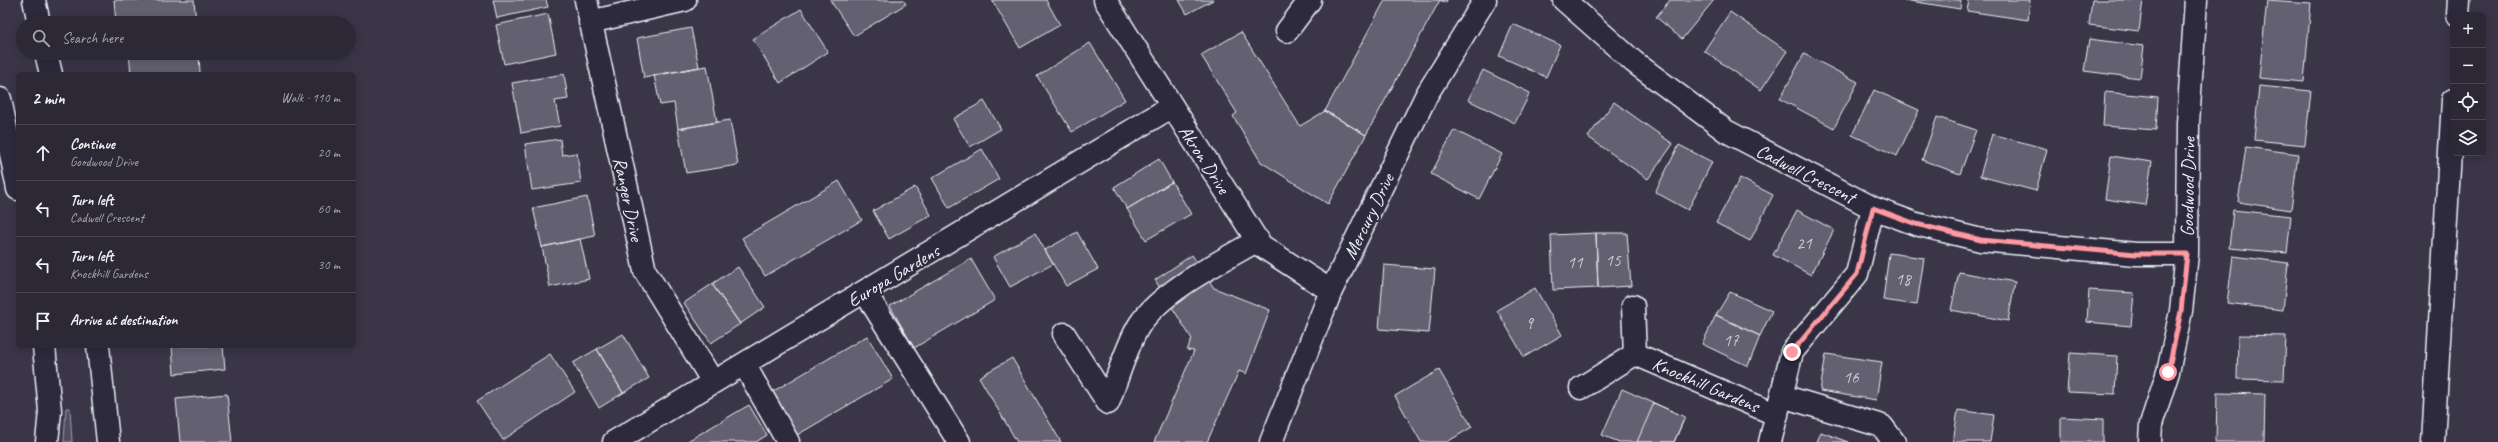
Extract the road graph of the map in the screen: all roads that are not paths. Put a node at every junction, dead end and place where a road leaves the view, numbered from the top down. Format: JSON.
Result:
{"nodes":[{"id":1,"x":34,"y":0,"type":"edge"},
{"id":2,"x":586,"y":0,"type":"edge"},
{"id":3,"x":685,"y":0,"type":"edge"},
{"id":4,"x":1105,"y":0,"type":"edge"},
{"id":5,"x":1310,"y":0,"type":"edge"},
{"id":6,"x":1485,"y":0,"type":"edge"},
{"id":7,"x":1564,"y":0,"type":"edge"},
{"id":8,"x":2196,"y":0,"type":"edge"},
{"id":9,"x":2459,"y":0,"type":"edge"},
{"id":10,"x":2458,"y":12,"type":"edge"},
{"id":11,"x":37,"y":16,"type":"edge"},
{"id":12,"x":590,"y":22,"type":"junction"},
{"id":13,"x":1287,"y":30,"type":"dead end"},
{"id":14,"x":47,"y":60,"type":"edge"},
{"id":15,"x":50,"y":72,"type":"edge"},
{"id":16,"x":0,"y":99,"type":"edge"},
{"id":17,"x":1171,"y":107,"type":"junction"},
{"id":18,"x":2452,"y":120,"type":"edge"},
{"id":19,"x":16,"y":179,"type":"edge"},
{"id":20,"x":1873,"y":208,"type":"junction"},
{"id":21,"x":1258,"y":240,"type":"junction"},
{"id":22,"x":2187,"y":254,"type":"junction"},
{"id":23,"x":1331,"y":291,"type":"junction"},
{"id":24,"x":865,"y":292,"type":"junction"},
{"id":25,"x":1633,"y":306,"type":"dead end"},
{"id":26,"x":1064,"y":334,"type":"dead end"},
{"id":27,"x":44,"y":348,"type":"edge"},
{"id":28,"x":98,"y":348,"type":"edge"},
{"id":29,"x":1635,"y":354,"type":"junction"},
{"id":30,"x":744,"y":364,"type":"junction"},
{"id":31,"x":712,"y":382,"type":"junction"},
{"id":32,"x":1581,"y":388,"type":"dead end"},
{"id":33,"x":1780,"y":406,"type":"junction"},
{"id":34,"x":47,"y":442,"type":"edge"},
{"id":35,"x":108,"y":442,"type":"edge"},
{"id":36,"x":614,"y":442,"type":"edge"},
{"id":37,"x":788,"y":442,"type":"edge"},
{"id":38,"x":959,"y":442,"type":"edge"},
{"id":39,"x":1271,"y":442,"type":"edge"},
{"id":40,"x":1770,"y":442,"type":"edge"},
{"id":41,"x":1894,"y":442,"type":"edge"},
{"id":42,"x":2150,"y":442,"type":"edge"},
{"id":43,"x":2433,"y":442,"type":"edge"}],
"edges":[{"from":1,"to":11,"type":"main road"},
{"from":2,"to":12,"type":"main road","name":"Ranger Drive"},
{"from":3,"to":12,"type":"main road"},
{"from":4,"to":17,"type":"main road","name":"Akron Drive"},
{"from":5,"to":13,"type":"main road"},
{"from":6,"to":23,"type":"main road","name":"Mercury Drive"},
{"from":7,"to":20,"type":"main road","name":"Cadwell Crescent"},
{"from":8,"to":22,"type":"main road","name":"Goodwood Drive"},
{"from":9,"to":10,"type":"main road"},
{"from":12,"to":31,"type":"main road","name":"Ranger Drive"},
{"from":14,"to":15,"type":"main road"},
{"from":16,"to":19,"type":"main road"},
{"from":17,"to":21,"type":"main road","name":"Akron Drive"},
{"from":17,"to":24,"type":"main road","name":"Europa Gardens"},
{"from":18,"to":43,"type":"main road"},
{"from":20,"to":22,"type":"main road","name":"Cadwell Crescent"},
{"from":20,"to":33,"type":"main road","name":"Knockhill Gardens"},
{"from":21,"to":23,"type":"main road","name":"Akron Drive"},
{"from":21,"to":26,"type":"main road"},
{"from":22,"to":42,"type":"main road","name":"Goodwood Drive"},
{"from":23,"to":39,"type":"main road","name":"Mercury Drive"},
{"from":24,"to":30,"type":"main road","name":"Europa Gardens"},
{"from":24,"to":38,"type":"main road"},
{"from":25,"to":29,"type":"main road","name":"Knockhill Gardens"},
{"from":27,"to":34,"type":"main road"},
{"from":28,"to":35,"type":"main road"},
{"from":29,"to":32,"type":"main road","name":"Knockhill Gardens"},
{"from":29,"to":33,"type":"main road","name":"Knockhill Gardens"},
{"from":30,"to":31,"type":"main road","name":"Europa Gardens"},
{"from":30,"to":37,"type":"main road"},
{"from":31,"to":36,"type":"main road","name":"Europa Gardens"},
{"from":33,"to":40,"type":"main road","name":"Knockhill Gardens"},
{"from":33,"to":41,"type":"main road","name":"Knockhill Gardens"}]}
